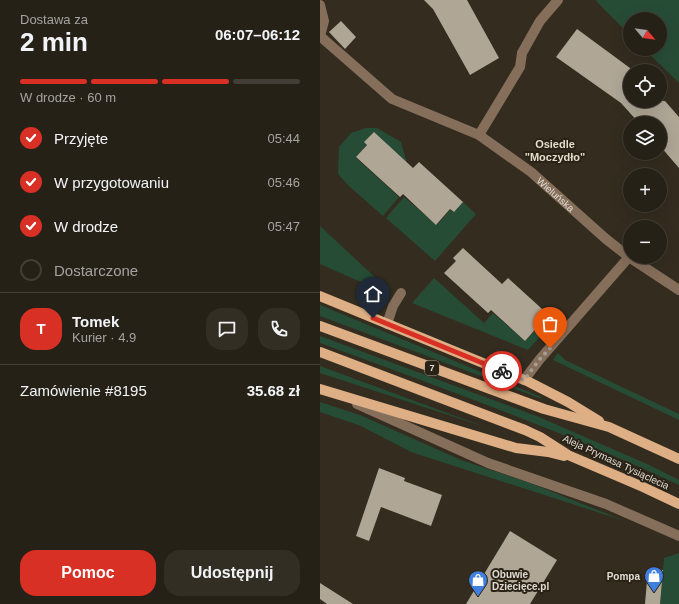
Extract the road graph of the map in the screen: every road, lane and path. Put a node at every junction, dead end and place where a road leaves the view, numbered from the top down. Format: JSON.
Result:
{"nodes":[{"id":1,"x":558,"y":0,"type":"edge"},
{"id":2,"x":320,"y":5,"type":"edge"},
{"id":3,"x":320,"y":36,"type":"edge"},
{"id":4,"x":479,"y":136,"type":"junction"},
{"id":5,"x":623,"y":252,"type":"edge"},
{"id":6,"x":623,"y":264,"type":"edge"},
{"id":7,"x":640,"y":264,"type":"edge"},
{"id":8,"x":679,"y":290,"type":"edge"},
{"id":9,"x":401,"y":293,"type":"dead end"},
{"id":10,"x":320,"y":296,"type":"edge"},
{"id":11,"x":387,"y":324,"type":"junction"},
{"id":12,"x":320,"y":326,"type":"edge"},
{"id":13,"x":320,"y":352,"type":"edge"},
{"id":14,"x":524,"y":380,"type":"junction"},
{"id":15,"x":320,"y":389,"type":"edge"},
{"id":16,"x":336,"y":394,"type":"junction"},
{"id":17,"x":609,"y":427,"type":"junction"},
{"id":18,"x":574,"y":458,"type":"junction"},
{"id":19,"x":679,"y":459,"type":"edge"},
{"id":20,"x":679,"y":504,"type":"edge"},
{"id":21,"x":678,"y":535,"type":"edge"}],
"edges":[{"from":1,"to":4,"type":"street"},
{"from":2,"to":3,"type":"street"},
{"from":3,"to":4,"type":"street","name":"Wieluńska"},
{"from":4,"to":5,"type":"street","name":"Wieluńska"},
{"from":6,"to":14,"type":"street"},
{"from":7,"to":8,"type":"street","name":"Wieluńska"},
{"from":9,"to":11,"type":"street"},
{"from":10,"to":11,"type":"main road"},
{"from":11,"to":14,"type":"main road"},
{"from":12,"to":17,"type":"main road","number":"7"},
{"from":13,"to":18,"type":"main road","name":"Aleja Prymasa Tysiąclecia"},
{"from":14,"to":17,"type":"main road"},
{"from":15,"to":16,"type":"main road"},
{"from":16,"to":18,"type":"main road"},
{"from":16,"to":21,"type":"street"},
{"from":17,"to":19,"type":"main road","number":"7"},
{"from":18,"to":20,"type":"main road","name":"Aleja Prymasa Tysiąclecia"}]}
